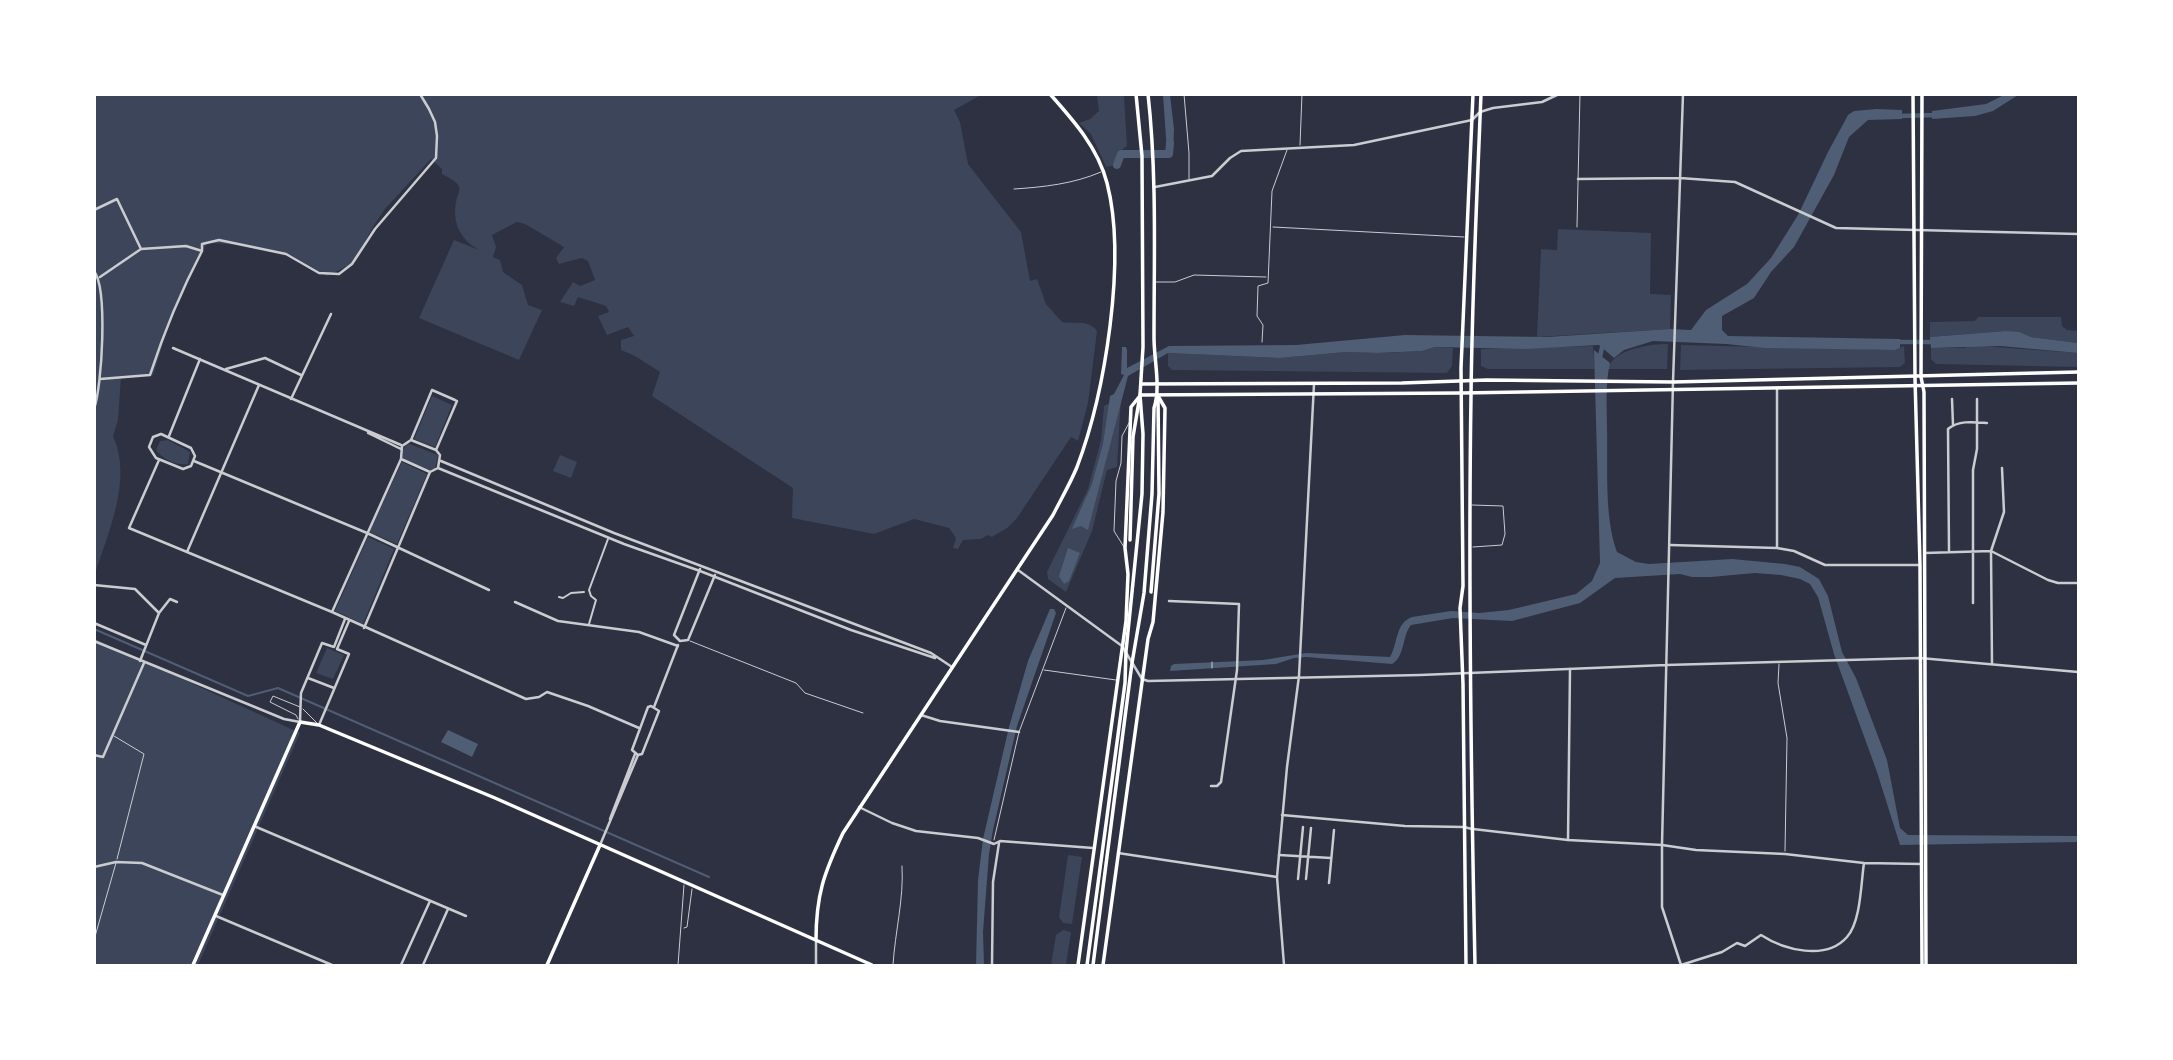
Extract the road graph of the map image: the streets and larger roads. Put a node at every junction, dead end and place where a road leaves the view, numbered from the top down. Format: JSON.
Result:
{"nodes":[{"id":1,"x":420,"y":94,"type":"edge"},
{"id":2,"x":1050,"y":94,"type":"edge"},
{"id":3,"x":1136,"y":94,"type":"edge"},
{"id":4,"x":1148,"y":94,"type":"edge"},
{"id":5,"x":1473,"y":94,"type":"edge"},
{"id":6,"x":1480,"y":94,"type":"edge"},
{"id":7,"x":1559,"y":94,"type":"edge"},
{"id":8,"x":1683,"y":94,"type":"edge"},
{"id":9,"x":1913,"y":94,"type":"edge"},
{"id":10,"x":1922,"y":94,"type":"edge"},
{"id":11,"x":1480,"y":111,"type":"junction"},
{"id":12,"x":1472,"y":120,"type":"junction"},
{"id":13,"x":1680,"y":178,"type":"junction"},
{"id":14,"x":1578,"y":179,"type":"road end"},
{"id":15,"x":1153,"y":187,"type":"junction"},
{"id":16,"x":94,"y":210,"type":"edge"},
{"id":17,"x":1914,"y":230,"type":"junction"},
{"id":18,"x":1922,"y":230,"type":"junction"},
{"id":19,"x":2078,"y":234,"type":"edge"},
{"id":20,"x":141,"y":249,"type":"junction"},
{"id":21,"x":202,"y":251,"type":"junction"},
{"id":22,"x":94,"y":271,"type":"edge"},
{"id":23,"x":99,"y":277,"type":"junction"},
{"id":24,"x":331,"y":314,"type":"dead end"},
{"id":25,"x":173,"y":348,"type":"dead end"},
{"id":26,"x":200,"y":359,"type":"junction"},
{"id":27,"x":223,"y":370,"type":"junction"},
{"id":28,"x":2078,"y":372,"type":"edge"},
{"id":29,"x":301,"y":375,"type":"junction"},
{"id":30,"x":1922,"y":377,"type":"junction"},
{"id":31,"x":1914,"y":378,"type":"junction"},
{"id":32,"x":100,"y":379,"type":"junction"},
{"id":33,"x":1471,"y":382,"type":"junction"},
{"id":34,"x":1672,"y":382,"type":"junction"},
{"id":35,"x":1461,"y":383,"type":"junction"},
{"id":36,"x":2078,"y":383,"type":"edge"},
{"id":37,"x":258,"y":384,"type":"junction"},
{"id":38,"x":1141,"y":384,"type":"junction"},
{"id":39,"x":1156,"y":384,"type":"junction"},
{"id":40,"x":1314,"y":384,"type":"junction"},
{"id":41,"x":1916,"y":386,"type":"junction"},
{"id":42,"x":1923,"y":386,"type":"junction"},
{"id":43,"x":1777,"y":388,"type":"junction"},
{"id":44,"x":1673,"y":390,"type":"junction"},
{"id":45,"x":1461,"y":393,"type":"junction"},
{"id":46,"x":1471,"y":393,"type":"junction"},
{"id":47,"x":1313,"y":394,"type":"junction"},
{"id":48,"x":1140,"y":395,"type":"junction"},
{"id":49,"x":1158,"y":396,"type":"junction"},
{"id":50,"x":290,"y":399,"type":"junction"},
{"id":51,"x":1952,"y":399,"type":"dead end"},
{"id":52,"x":1977,"y":399,"type":"dead end"},
{"id":53,"x":94,"y":409,"type":"edge"},
{"id":54,"x":1977,"y":422,"type":"junction"},
{"id":55,"x":1987,"y":423,"type":"dead end"},
{"id":56,"x":1953,"y":425,"type":"junction"},
{"id":57,"x":169,"y":436,"type":"junction"},
{"id":58,"x":411,"y":440,"type":"junction"},
{"id":59,"x":402,"y":447,"type":"junction"},
{"id":60,"x":436,"y":450,"type":"junction"},
{"id":61,"x":401,"y":459,"type":"junction"},
{"id":62,"x":159,"y":460,"type":"junction"},
{"id":63,"x":194,"y":461,"type":"junction"},
{"id":64,"x":441,"y":461,"type":"junction"},
{"id":65,"x":438,"y":468,"type":"junction"},
{"id":66,"x":2002,"y":468,"type":"dead end"},
{"id":67,"x":430,"y":472,"type":"junction"},
{"id":68,"x":221,"y":473,"type":"junction"},
{"id":69,"x":367,"y":533,"type":"junction"},
{"id":70,"x":608,"y":538,"type":"junction"},
{"id":71,"x":1130,"y":541,"type":"dead end"},
{"id":72,"x":1670,"y":545,"type":"junction"},
{"id":73,"x":398,"y":547,"type":"junction"},
{"id":74,"x":1777,"y":548,"type":"junction"},
{"id":75,"x":1949,"y":551,"type":"junction"},
{"id":76,"x":1974,"y":551,"type":"junction"},
{"id":77,"x":1990,"y":551,"type":"junction"},
{"id":78,"x":187,"y":552,"type":"junction"},
{"id":79,"x":1925,"y":553,"type":"junction"},
{"id":80,"x":1920,"y":565,"type":"junction"},
{"id":81,"x":701,"y":569,"type":"junction"},
{"id":82,"x":1018,"y":570,"type":"junction"},
{"id":83,"x":716,"y":572,"type":"junction"},
{"id":84,"x":714,"y":577,"type":"junction"},
{"id":85,"x":2078,"y":583,"type":"edge"},
{"id":86,"x":94,"y":585,"type":"edge"},
{"id":87,"x":489,"y":590,"type":"dead end"},
{"id":88,"x":584,"y":592,"type":"dead end"},
{"id":89,"x":1152,"y":592,"type":"dead end"},
{"id":90,"x":559,"y":597,"type":"dead end"},
{"id":91,"x":1169,"y":600,"type":"dead end"},
{"id":92,"x":177,"y":602,"type":"dead end"},
{"id":93,"x":514,"y":602,"type":"dead end"},
{"id":94,"x":1973,"y":603,"type":"dead end"},
{"id":95,"x":331,"y":612,"type":"junction"},
{"id":96,"x":159,"y":613,"type":"junction"},
{"id":97,"x":347,"y":620,"type":"junction"},
{"id":98,"x":94,"y":622,"type":"edge"},
{"id":99,"x":589,"y":625,"type":"junction"},
{"id":100,"x":364,"y":628,"type":"junction"},
{"id":101,"x":94,"y":641,"type":"edge"},
{"id":102,"x":680,"y":641,"type":"junction"},
{"id":103,"x":148,"y":644,"type":"junction"},
{"id":104,"x":678,"y":646,"type":"junction"},
{"id":105,"x":1122,"y":646,"type":"junction"},
{"id":106,"x":335,"y":648,"type":"junction"},
{"id":107,"x":1126,"y":651,"type":"junction"},
{"id":108,"x":935,"y":658,"type":"junction"},
{"id":109,"x":1920,"y":658,"type":"junction"},
{"id":110,"x":1926,"y":659,"type":"junction"},
{"id":111,"x":142,"y":662,"type":"junction"},
{"id":112,"x":1132,"y":663,"type":"junction"},
{"id":113,"x":1992,"y":664,"type":"junction"},
{"id":114,"x":1666,"y":665,"type":"junction"},
{"id":115,"x":952,"y":667,"type":"junction"},
{"id":116,"x":1570,"y":669,"type":"junction"},
{"id":117,"x":1469,"y":672,"type":"junction"},
{"id":118,"x":2078,"y":672,"type":"edge"},
{"id":119,"x":1461,"y":673,"type":"junction"},
{"id":120,"x":1299,"y":676,"type":"junction"},
{"id":121,"x":308,"y":678,"type":"junction"},
{"id":122,"x":1142,"y":679,"type":"junction"},
{"id":123,"x":1236,"y":679,"type":"junction"},
{"id":124,"x":335,"y":688,"type":"junction"},
{"id":125,"x":654,"y":707,"type":"junction"},
{"id":126,"x":921,"y":715,"type":"junction"},
{"id":127,"x":300,"y":722,"type":"junction"},
{"id":128,"x":319,"y":725,"type":"junction"},
{"id":129,"x":639,"y":728,"type":"junction"},
{"id":130,"x":1018,"y":732,"type":"road end"},
{"id":131,"x":636,"y":754,"type":"junction"},
{"id":132,"x":94,"y":755,"type":"edge"},
{"id":133,"x":1211,"y":786,"type":"dead end"},
{"id":134,"x":859,"y":807,"type":"junction"},
{"id":135,"x":1282,"y":815,"type":"junction"},
{"id":136,"x":254,"y":826,"type":"junction"},
{"id":137,"x":1303,"y":827,"type":"dead end"},
{"id":138,"x":1464,"y":827,"type":"junction"},
{"id":139,"x":1311,"y":828,"type":"dead end"},
{"id":140,"x":1472,"y":829,"type":"junction"},
{"id":141,"x":1334,"y":830,"type":"dead end"},
{"id":142,"x":1924,"y":834,"type":"junction"},
{"id":143,"x":1568,"y":839,"type":"junction"},
{"id":144,"x":1000,"y":841,"type":"junction"},
{"id":145,"x":600,"y":845,"type":"junction"},
{"id":146,"x":1662,"y":845,"type":"junction"},
{"id":147,"x":1924,"y":847,"type":"junction"},
{"id":148,"x":1093,"y":848,"type":"junction"},
{"id":149,"x":1118,"y":853,"type":"junction"},
{"id":150,"x":1279,"y":855,"type":"junction"},
{"id":151,"x":1308,"y":856,"type":"junction"},
{"id":152,"x":1300,"y":857,"type":"junction"},
{"id":153,"x":1331,"y":858,"type":"junction"},
{"id":154,"x":1864,"y":863,"type":"junction"},
{"id":155,"x":1922,"y":864,"type":"junction"},
{"id":156,"x":94,"y":867,"type":"edge"},
{"id":157,"x":1277,"y":877,"type":"junction"},
{"id":158,"x":1298,"y":879,"type":"dead end"},
{"id":159,"x":1306,"y":879,"type":"dead end"},
{"id":160,"x":1329,"y":883,"type":"dead end"},
{"id":161,"x":223,"y":895,"type":"junction"},
{"id":162,"x":429,"y":901,"type":"junction"},
{"id":163,"x":449,"y":909,"type":"junction"},
{"id":164,"x":215,"y":915,"type":"junction"},
{"id":165,"x":466,"y":916,"type":"dead end"},
{"id":166,"x":816,"y":940,"type":"junction"},
{"id":167,"x":193,"y":965,"type":"edge"},
{"id":168,"x":332,"y":965,"type":"edge"},
{"id":169,"x":401,"y":965,"type":"edge"},
{"id":170,"x":423,"y":965,"type":"edge"},
{"id":171,"x":547,"y":965,"type":"edge"},
{"id":172,"x":816,"y":965,"type":"edge"},
{"id":173,"x":871,"y":965,"type":"edge"},
{"id":174,"x":992,"y":965,"type":"edge"},
{"id":175,"x":1078,"y":965,"type":"edge"},
{"id":176,"x":1087,"y":965,"type":"edge"},
{"id":177,"x":1093,"y":965,"type":"edge"},
{"id":178,"x":1103,"y":965,"type":"edge"},
{"id":179,"x":1284,"y":965,"type":"edge"},
{"id":180,"x":1466,"y":965,"type":"edge"},
{"id":181,"x":1475,"y":965,"type":"edge"},
{"id":182,"x":1681,"y":965,"type":"edge"},
{"id":183,"x":1924,"y":965,"type":"edge"}],
"edges":[{"from":1,"to":21,"type":"street"},
{"from":2,"to":82,"type":"main road"},
{"from":3,"to":38,"type":"main road"},
{"from":4,"to":15,"type":"main road"},
{"from":5,"to":12,"type":"main road"},
{"from":6,"to":11,"type":"main road"},
{"from":7,"to":11,"type":"street"},
{"from":8,"to":13,"type":"street"},
{"from":9,"to":17,"type":"main road"},
{"from":10,"to":18,"type":"main road"},
{"from":11,"to":12,"type":"street"},
{"from":11,"to":33,"type":"main road"},
{"from":12,"to":15,"type":"street"},
{"from":12,"to":35,"type":"main road"},
{"from":13,"to":14,"type":"street"},
{"from":13,"to":17,"type":"street"},
{"from":13,"to":34,"type":"street"},
{"from":15,"to":39,"type":"main road"},
{"from":16,"to":20,"type":"street"},
{"from":17,"to":18,"type":"street"},
{"from":17,"to":31,"type":"main road"},
{"from":18,"to":19,"type":"street"},
{"from":18,"to":30,"type":"main road"},
{"from":20,"to":21,"type":"street"},
{"from":20,"to":23,"type":"street"},
{"from":21,"to":32,"type":"street"},
{"from":22,"to":23,"type":"street"},
{"from":23,"to":32,"type":"street"},
{"from":24,"to":29,"type":"street"},
{"from":25,"to":26,"type":"street"},
{"from":26,"to":27,"type":"street"},
{"from":26,"to":57,"type":"street"},
{"from":27,"to":29,"type":"street"},
{"from":27,"to":37,"type":"street"},
{"from":28,"to":30,"type":"main road"},
{"from":29,"to":50,"type":"street"},
{"from":30,"to":31,"type":"main road"},
{"from":30,"to":42,"type":"main road"},
{"from":31,"to":34,"type":"main road"},
{"from":31,"to":41,"type":"main road"},
{"from":32,"to":53,"type":"street"},
{"from":33,"to":34,"type":"main road"},
{"from":33,"to":35,"type":"main road"},
{"from":33,"to":46,"type":"main road"},
{"from":34,"to":44,"type":"street"},
{"from":35,"to":40,"type":"main road"},
{"from":35,"to":45,"type":"main road"},
{"from":36,"to":42,"type":"main road"},
{"from":37,"to":50,"type":"street"},
{"from":37,"to":68,"type":"street"},
{"from":38,"to":39,"type":"main road"},
{"from":38,"to":48,"type":"main road"},
{"from":39,"to":40,"type":"main road"},
{"from":39,"to":49,"type":"main road"},
{"from":40,"to":47,"type":"street"},
{"from":41,"to":42,"type":"main road"},
{"from":41,"to":43,"type":"main road"},
{"from":41,"to":80,"type":"main road"},
{"from":42,"to":79,"type":"main road"},
{"from":43,"to":44,"type":"main road"},
{"from":43,"to":74,"type":"street"},
{"from":44,"to":46,"type":"main road"},
{"from":44,"to":72,"type":"street"},
{"from":45,"to":46,"type":"main road"},
{"from":45,"to":47,"type":"main road"},
{"from":45,"to":119,"type":"main road"},
{"from":46,"to":117,"type":"main road"},
{"from":47,"to":49,"type":"main road"},
{"from":47,"to":120,"type":"street"},
{"from":48,"to":49,"type":"main road"},
{"from":48,"to":71,"type":"main road"},
{"from":48,"to":105,"type":"main road"},
{"from":48,"to":107,"type":"main road"},
{"from":49,"to":89,"type":"main road"},
{"from":49,"to":112,"type":"main road"},
{"from":49,"to":122,"type":"main road"},
{"from":50,"to":59,"type":"street"},
{"from":51,"to":56,"type":"street"},
{"from":52,"to":54,"type":"street"},
{"from":54,"to":55,"type":"street"},
{"from":54,"to":56,"type":"street"},
{"from":54,"to":76,"type":"street"},
{"from":56,"to":75,"type":"street"},
{"from":57,"to":62,"type":"street"},
{"from":57,"to":63,"type":"street"},
{"from":58,"to":59,"type":"street"},
{"from":58,"to":60,"type":"street"},
{"from":58,"to":60,"type":"street"},
{"from":59,"to":61,"type":"street"},
{"from":60,"to":64,"type":"street"},
{"from":61,"to":67,"type":"street"},
{"from":61,"to":69,"type":"street"},
{"from":62,"to":63,"type":"street"},
{"from":62,"to":78,"type":"street"},
{"from":63,"to":68,"type":"street"},
{"from":64,"to":65,"type":"street"},
{"from":64,"to":81,"type":"street"},
{"from":65,"to":67,"type":"street"},
{"from":65,"to":70,"type":"street"},
{"from":66,"to":77,"type":"street"},
{"from":67,"to":73,"type":"street"},
{"from":68,"to":69,"type":"street"},
{"from":68,"to":78,"type":"street"},
{"from":69,"to":73,"type":"street"},
{"from":69,"to":95,"type":"street"},
{"from":70,"to":81,"type":"street"},
{"from":70,"to":99,"type":"street"},
{"from":72,"to":74,"type":"street"},
{"from":72,"to":114,"type":"street"},
{"from":73,"to":87,"type":"street"},
{"from":73,"to":100,"type":"street"},
{"from":74,"to":80,"type":"street"},
{"from":75,"to":76,"type":"street"},
{"from":75,"to":79,"type":"street"},
{"from":76,"to":77,"type":"street"},
{"from":76,"to":94,"type":"street"},
{"from":77,"to":85,"type":"street"},
{"from":77,"to":113,"type":"street"},
{"from":78,"to":95,"type":"street"},
{"from":79,"to":110,"type":"main road"},
{"from":80,"to":109,"type":"main road"},
{"from":81,"to":83,"type":"street"},
{"from":81,"to":84,"type":"street"},
{"from":81,"to":102,"type":"street"},
{"from":82,"to":105,"type":"street"},
{"from":82,"to":115,"type":"main road"},
{"from":83,"to":84,"type":"street"},
{"from":83,"to":108,"type":"street"},
{"from":84,"to":102,"type":"street"},
{"from":84,"to":108,"type":"street"},
{"from":86,"to":96,"type":"street"},
{"from":88,"to":90,"type":"street"},
{"from":91,"to":123,"type":"street"},
{"from":92,"to":96,"type":"street"},
{"from":93,"to":99,"type":"street"},
{"from":95,"to":97,"type":"street"},
{"from":96,"to":103,"type":"street"},
{"from":97,"to":100,"type":"street"},
{"from":97,"to":106,"type":"street"},
{"from":98,"to":103,"type":"street"},
{"from":99,"to":104,"type":"street"},
{"from":100,"to":129,"type":"street"},
{"from":101,"to":111,"type":"street"},
{"from":102,"to":104,"type":"street"},
{"from":103,"to":111,"type":"street"},
{"from":104,"to":125,"type":"street"},
{"from":105,"to":107,"type":"street"},
{"from":105,"to":148,"type":"main road"},
{"from":106,"to":121,"type":"street"},
{"from":106,"to":124,"type":"street"},
{"from":107,"to":112,"type":"street"},
{"from":107,"to":176,"type":"main road"},
{"from":108,"to":115,"type":"street"},
{"from":109,"to":110,"type":"street"},
{"from":109,"to":114,"type":"street"},
{"from":109,"to":142,"type":"main road"},
{"from":110,"to":113,"type":"street"},
{"from":110,"to":142,"type":"main road"},
{"from":111,"to":127,"type":"street"},
{"from":111,"to":132,"type":"street"},
{"from":112,"to":122,"type":"street"},
{"from":112,"to":177,"type":"main road"},
{"from":113,"to":118,"type":"street"},
{"from":114,"to":116,"type":"street"},
{"from":114,"to":146,"type":"street"},
{"from":115,"to":126,"type":"main road"},
{"from":116,"to":117,"type":"street"},
{"from":116,"to":143,"type":"street"},
{"from":117,"to":119,"type":"street"},
{"from":117,"to":140,"type":"main road"},
{"from":119,"to":120,"type":"street"},
{"from":119,"to":138,"type":"main road"},
{"from":120,"to":123,"type":"street"},
{"from":120,"to":135,"type":"street"},
{"from":121,"to":124,"type":"street"},
{"from":121,"to":127,"type":"street"},
{"from":122,"to":123,"type":"street"},
{"from":122,"to":149,"type":"main road"},
{"from":123,"to":133,"type":"street"},
{"from":124,"to":128,"type":"street"},
{"from":125,"to":129,"type":"street"},
{"from":125,"to":131,"type":"street"},
{"from":126,"to":130,"type":"street"},
{"from":126,"to":134,"type":"main road"},
{"from":127,"to":128,"type":"main road"},
{"from":127,"to":136,"type":"main road"},
{"from":128,"to":145,"type":"main road"},
{"from":129,"to":131,"type":"street"},
{"from":131,"to":145,"type":"street"},
{"from":134,"to":144,"type":"street"},
{"from":134,"to":166,"type":"main road"},
{"from":135,"to":138,"type":"street"},
{"from":135,"to":150,"type":"street"},
{"from":136,"to":161,"type":"main road"},
{"from":136,"to":162,"type":"street"},
{"from":137,"to":152,"type":"street"},
{"from":138,"to":140,"type":"street"},
{"from":138,"to":180,"type":"main road"},
{"from":139,"to":151,"type":"street"},
{"from":140,"to":143,"type":"street"},
{"from":140,"to":181,"type":"main road"},
{"from":141,"to":153,"type":"street"},
{"from":142,"to":147,"type":"main road"},
{"from":143,"to":146,"type":"street"},
{"from":144,"to":148,"type":"street"},
{"from":144,"to":174,"type":"street"},
{"from":145,"to":166,"type":"main road"},
{"from":145,"to":171,"type":"main road"},
{"from":146,"to":154,"type":"street"},
{"from":146,"to":182,"type":"street"},
{"from":147,"to":155,"type":"main road"},
{"from":147,"to":183,"type":"main road"},
{"from":148,"to":175,"type":"main road"},
{"from":149,"to":157,"type":"street"},
{"from":149,"to":178,"type":"main road"},
{"from":150,"to":152,"type":"street"},
{"from":150,"to":157,"type":"street"},
{"from":151,"to":152,"type":"street"},
{"from":151,"to":153,"type":"street"},
{"from":151,"to":159,"type":"street"},
{"from":152,"to":158,"type":"street"},
{"from":153,"to":160,"type":"street"},
{"from":154,"to":155,"type":"street"},
{"from":154,"to":182,"type":"street"},
{"from":155,"to":183,"type":"main road"},
{"from":156,"to":161,"type":"street"},
{"from":157,"to":179,"type":"street"},
{"from":161,"to":164,"type":"main road"},
{"from":162,"to":163,"type":"street"},
{"from":162,"to":169,"type":"street"},
{"from":163,"to":165,"type":"street"},
{"from":163,"to":170,"type":"street"},
{"from":164,"to":167,"type":"main road"},
{"from":164,"to":168,"type":"street"},
{"from":166,"to":172,"type":"street"},
{"from":166,"to":173,"type":"main road"}]}
